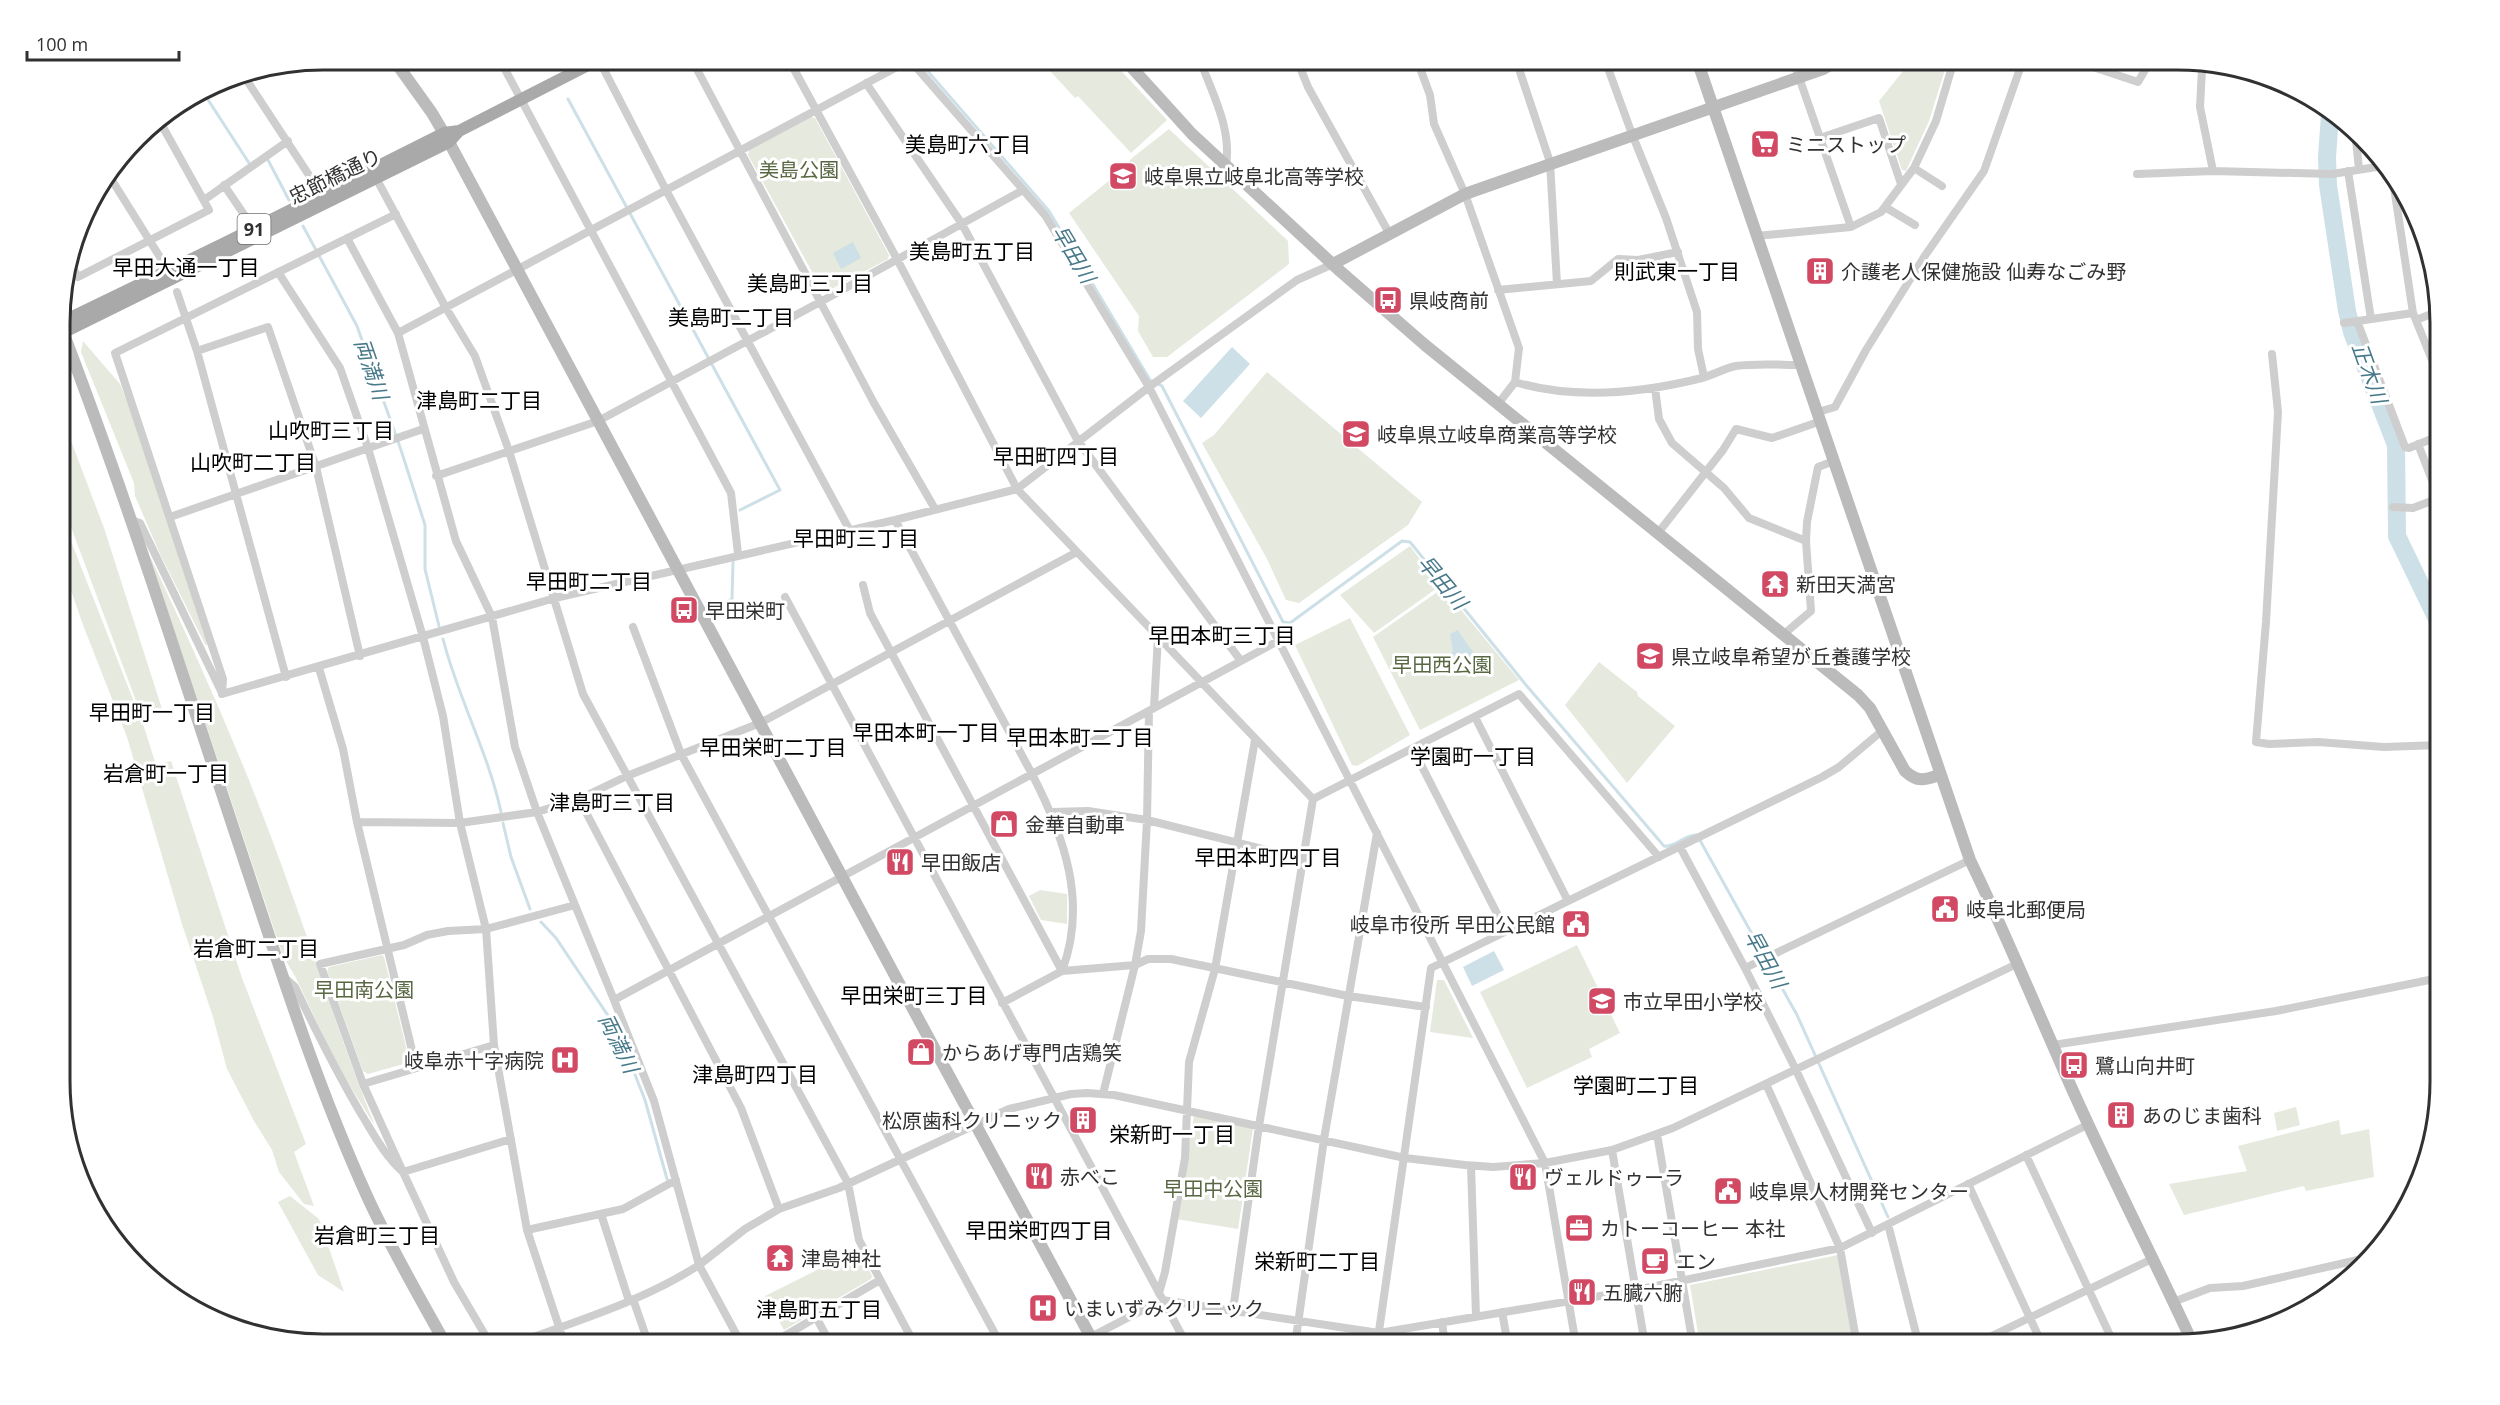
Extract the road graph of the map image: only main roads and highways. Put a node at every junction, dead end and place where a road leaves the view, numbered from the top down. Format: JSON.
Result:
{"nodes":[{"id":1,"x":578,"y":70,"type":"edge"},
{"id":2,"x":446,"y":138,"type":"junction"},
{"id":3,"x":70,"y":325,"type":"edge"},
{"id":4,"x":70,"y":326,"type":"edge"}],
"edges":[{"from":1,"to":2,"type":"main road","name":"忠節橋通り","number":"91"},
{"from":2,"to":3,"type":"main road","name":"忠節橋通り","number":"91"},
{"from":2,"to":4,"type":"main road","name":"忠節橋通り","number":"91"}]}
